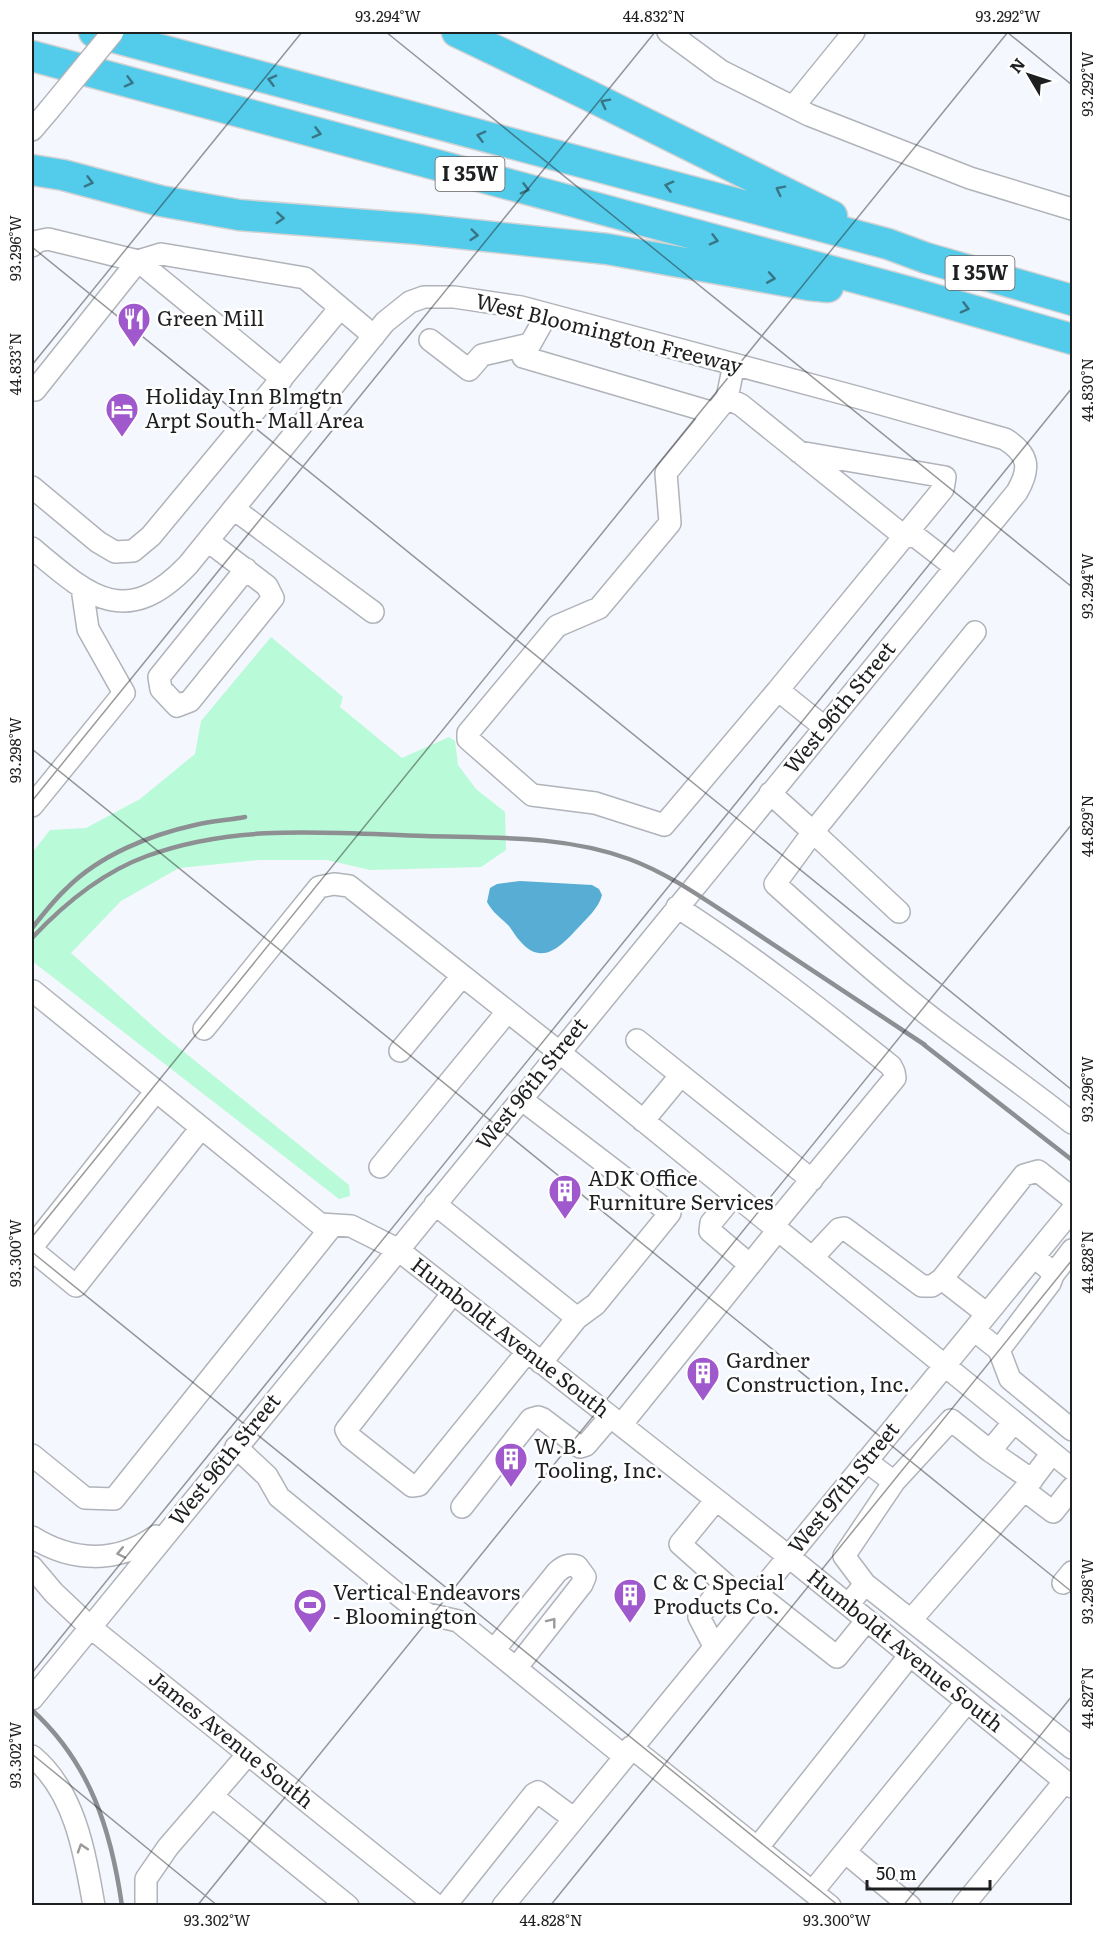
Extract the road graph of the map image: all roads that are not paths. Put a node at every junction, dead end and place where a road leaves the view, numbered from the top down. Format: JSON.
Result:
{"nodes":[{"id":1,"x":94,"y":32,"type":"edge"},
{"id":2,"x":113,"y":32,"type":"edge"},
{"id":3,"x":457,"y":32,"type":"edge"},
{"id":4,"x":668,"y":32,"type":"edge"},
{"id":5,"x":854,"y":32,"type":"edge"},
{"id":6,"x":32,"y":56,"type":"edge"},
{"id":7,"x":793,"y":107,"type":"junction"},
{"id":8,"x":32,"y":130,"type":"edge"},
{"id":9,"x":32,"y":170,"type":"edge"},
{"id":10,"x":1072,"y":209,"type":"edge"},
{"id":11,"x":888,"y":244,"type":"junction"},
{"id":12,"x":32,"y":246,"type":"edge"},
{"id":13,"x":138,"y":261,"type":"junction"},
{"id":14,"x":909,"y":292,"type":"junction"},
{"id":15,"x":1072,"y":300,"type":"edge"},
{"id":16,"x":340,"y":308,"type":"junction"},
{"id":17,"x":547,"y":314,"type":"junction"},
{"id":18,"x":374,"y":336,"type":"junction"},
{"id":19,"x":1072,"y":339,"type":"edge"},
{"id":20,"x":430,"y":340,"type":"dead end"},
{"id":21,"x":530,"y":344,"type":"junction"},
{"id":22,"x":734,"y":364,"type":"junction"},
{"id":23,"x":282,"y":379,"type":"junction"},
{"id":24,"x":33,"y":391,"type":"edge"},
{"id":25,"x":720,"y":406,"type":"junction"},
{"id":26,"x":799,"y":452,"type":"junction"},
{"id":27,"x":1026,"y":466,"type":"joint"},
{"id":28,"x":32,"y":487,"type":"edge"},
{"id":29,"x":234,"y":509,"type":"junction"},
{"id":30,"x":905,"y":537,"type":"junction"},
{"id":31,"x":208,"y":541,"type":"junction"},
{"id":32,"x":32,"y":548,"type":"edge"},
{"id":33,"x":955,"y":567,"type":"junction"},
{"id":34,"x":246,"y":569,"type":"junction"},
{"id":35,"x":82,"y":588,"type":"junction"},
{"id":36,"x":374,"y":612,"type":"dead end"},
{"id":37,"x":975,"y":632,"type":"dead end"},
{"id":38,"x":778,"y":690,"type":"junction"},
{"id":39,"x":824,"y":727,"type":"junction"},
{"id":40,"x":770,"y":793,"type":"junction"},
{"id":41,"x":32,"y":806,"type":"edge"},
{"id":42,"x":813,"y":832,"type":"junction"},
{"id":43,"x":677,"y":907,"type":"junction"},
{"id":44,"x":899,"y":912,"type":"dead end"},
{"id":45,"x":462,"y":976,"type":"junction"},
{"id":46,"x":32,"y":993,"type":"edge"},
{"id":47,"x":507,"y":1012,"type":"junction"},
{"id":48,"x":204,"y":1029,"type":"dead end"},
{"id":49,"x":637,"y":1040,"type":"dead end"},
{"id":50,"x":400,"y":1051,"type":"dead end"},
{"id":51,"x":558,"y":1052,"type":"junction"},
{"id":52,"x":681,"y":1075,"type":"junction"},
{"id":53,"x":156,"y":1091,"type":"junction"},
{"id":54,"x":521,"y":1099,"type":"junction"},
{"id":55,"x":643,"y":1120,"type":"junction"},
{"id":56,"x":1072,"y":1123,"type":"edge"},
{"id":57,"x":201,"y":1128,"type":"junction"},
{"id":58,"x":380,"y":1167,"type":"dead end"},
{"id":59,"x":812,"y":1180,"type":"junction"},
{"id":60,"x":734,"y":1195,"type":"junction"},
{"id":61,"x":435,"y":1204,"type":"junction"},
{"id":62,"x":1072,"y":1208,"type":"edge"},
{"id":63,"x":333,"y":1225,"type":"junction"},
{"id":64,"x":776,"y":1228,"type":"junction"},
{"id":65,"x":32,"y":1249,"type":"edge"},
{"id":66,"x":397,"y":1250,"type":"junction"},
{"id":67,"x":1072,"y":1250,"type":"edge"},
{"id":68,"x":1034,"y":1257,"type":"junction"},
{"id":69,"x":812,"y":1258,"type":"junction"},
{"id":70,"x":750,"y":1265,"type":"junction"},
{"id":71,"x":1053,"y":1275,"type":"junction"},
{"id":72,"x":942,"y":1279,"type":"junction"},
{"id":73,"x":453,"y":1293,"type":"junction"},
{"id":74,"x":987,"y":1314,"type":"junction"},
{"id":75,"x":577,"y":1318,"type":"junction"},
{"id":76,"x":974,"y":1330,"type":"junction"},
{"id":77,"x":999,"y":1350,"type":"junction"},
{"id":78,"x":534,"y":1357,"type":"junction"},
{"id":79,"x":944,"y":1366,"type":"junction"},
{"id":80,"x":1055,"y":1416,"type":"junction"},
{"id":81,"x":615,"y":1421,"type":"junction"},
{"id":82,"x":1014,"y":1422,"type":"junction"},
{"id":83,"x":1072,"y":1430,"type":"edge"},
{"id":84,"x":1044,"y":1446,"type":"junction"},
{"id":85,"x":236,"y":1447,"type":"junction"},
{"id":86,"x":990,"y":1450,"type":"junction"},
{"id":87,"x":32,"y":1455,"type":"edge"},
{"id":88,"x":866,"y":1461,"type":"junction"},
{"id":89,"x":1072,"y":1473,"type":"edge"},
{"id":90,"x":894,"y":1482,"type":"junction"},
{"id":91,"x":1028,"y":1485,"type":"junction"},
{"id":92,"x":716,"y":1500,"type":"junction"},
{"id":93,"x":462,"y":1507,"type":"dead end"},
{"id":94,"x":171,"y":1526,"type":"junction"},
{"id":95,"x":32,"y":1537,"type":"edge"},
{"id":96,"x":788,"y":1556,"type":"junction"},
{"id":97,"x":32,"y":1567,"type":"edge"},
{"id":98,"x":724,"y":1584,"type":"junction"},
{"id":99,"x":865,"y":1584,"type":"junction"},
{"id":100,"x":753,"y":1599,"type":"junction"},
{"id":101,"x":848,"y":1605,"type":"junction"},
{"id":102,"x":867,"y":1620,"type":"junction"},
{"id":103,"x":911,"y":1620,"type":"junction"},
{"id":104,"x":90,"y":1627,"type":"junction"},
{"id":105,"x":937,"y":1641,"type":"junction"},
{"id":106,"x":714,"y":1646,"type":"junction"},
{"id":107,"x":494,"y":1650,"type":"junction"},
{"id":108,"x":915,"y":1660,"type":"junction"},
{"id":109,"x":966,"y":1664,"type":"junction"},
{"id":110,"x":516,"y":1668,"type":"junction"},
{"id":111,"x":950,"y":1687,"type":"junction"},
{"id":112,"x":1004,"y":1694,"type":"junction"},
{"id":113,"x":32,"y":1700,"type":"edge"},
{"id":114,"x":967,"y":1702,"type":"junction"},
{"id":115,"x":987,"y":1718,"type":"junction"},
{"id":116,"x":1035,"y":1718,"type":"junction"},
{"id":117,"x":1017,"y":1742,"type":"junction"},
{"id":118,"x":1072,"y":1748,"type":"edge"},
{"id":119,"x":627,"y":1751,"type":"junction"},
{"id":120,"x":248,"y":1754,"type":"junction"},
{"id":121,"x":32,"y":1756,"type":"edge"},
{"id":122,"x":1069,"y":1784,"type":"edge"},
{"id":123,"x":212,"y":1796,"type":"junction"},
{"id":124,"x":573,"y":1818,"type":"junction"},
{"id":125,"x":758,"y":1847,"type":"junction"},
{"id":126,"x":845,"y":1852,"type":"junction"},
{"id":127,"x":813,"y":1891,"type":"junction"},
{"id":128,"x":94,"y":1905,"type":"edge"},
{"id":129,"x":146,"y":1905,"type":"edge"},
{"id":130,"x":348,"y":1905,"type":"edge"},
{"id":131,"x":437,"y":1905,"type":"edge"},
{"id":132,"x":445,"y":1905,"type":"edge"},
{"id":133,"x":503,"y":1905,"type":"edge"},
{"id":134,"x":830,"y":1905,"type":"edge"},
{"id":135,"x":910,"y":1905,"type":"edge"},
{"id":136,"x":963,"y":1905,"type":"edge"}],
"edges":[{"from":11,"to":1,"type":"highway","number":"I 35W","one_way":true},
{"from":2,"to":8,"type":"street","bridge":true},
{"from":11,"to":3,"type":"highway","one_way":true},
{"from":4,"to":7,"type":"street"},
{"from":5,"to":7,"type":"street"},
{"from":6,"to":14,"type":"highway","number":"I 35W","one_way":true},
{"from":7,"to":10,"type":"street"},
{"from":9,"to":14,"type":"highway","one_way":true},
{"from":11,"to":15,"type":"highway","number":"I 35W"},
{"from":12,"to":13,"type":"street"},
{"from":13,"to":16,"type":"street"},
{"from":13,"to":23,"type":"street"},
{"from":13,"to":24,"type":"street"},
{"from":14,"to":19,"type":"highway","number":"I 35W","one_way":true},
{"from":16,"to":18,"type":"street"},
{"from":16,"to":23,"type":"street"},
{"from":17,"to":18,"type":"street","name":"West Bloomington Freeway"},
{"from":17,"to":21,"type":"street"},
{"from":17,"to":22,"type":"street","name":"West Bloomington Freeway"},
{"from":18,"to":29,"type":"street","name":"West Bloomington Freeway"},
{"from":20,"to":21,"type":"street"},
{"from":21,"to":25,"type":"street"},
{"from":22,"to":25,"type":"street"},
{"from":22,"to":27,"type":"street","name":"West Bloomington Freeway"},
{"from":23,"to":28,"type":"street"},
{"from":25,"to":26,"type":"street"},
{"from":25,"to":38,"type":"street"},
{"from":26,"to":30,"type":"street"},
{"from":26,"to":30,"type":"street"},
{"from":27,"to":33,"type":"street","name":"West 96th Street"},
{"from":29,"to":31,"type":"street","name":"West Bloomington Freeway"},
{"from":29,"to":36,"type":"street"},
{"from":30,"to":33,"type":"street"},
{"from":30,"to":38,"type":"street"},
{"from":31,"to":34,"type":"street"},
{"from":31,"to":35,"type":"street","name":"West Bloomington Freeway"},
{"from":32,"to":35,"type":"street","name":"West Bloomington Freeway"},
{"from":33,"to":39,"type":"street","name":"West 96th Street"},
{"from":34,"to":34,"type":"street"},
{"from":35,"to":41,"type":"street"},
{"from":37,"to":42,"type":"street"},
{"from":38,"to":39,"type":"street"},
{"from":39,"to":40,"type":"street","name":"West 96th Street"},
{"from":40,"to":42,"type":"street"},
{"from":40,"to":43,"type":"street","name":"West 96th Street"},
{"from":42,"to":44,"type":"street"},
{"from":42,"to":56,"type":"street"},
{"from":43,"to":51,"type":"street","name":"West 96th Street"},
{"from":43,"to":59,"type":"street"},
{"from":45,"to":47,"type":"street"},
{"from":45,"to":48,"type":"street"},
{"from":45,"to":50,"type":"street"},
{"from":46,"to":53,"type":"street","name":"Humboldt Avenue South"},
{"from":47,"to":51,"type":"street"},
{"from":47,"to":58,"type":"street"},
{"from":49,"to":52,"type":"street"},
{"from":51,"to":54,"type":"street","name":"West 96th Street"},
{"from":51,"to":55,"type":"street"},
{"from":52,"to":55,"type":"street"},
{"from":52,"to":59,"type":"street"},
{"from":53,"to":57,"type":"street","name":"Humboldt Avenue South"},
{"from":53,"to":65,"type":"street"},
{"from":54,"to":61,"type":"street","name":"West 96th Street"},
{"from":54,"to":75,"type":"street"},
{"from":55,"to":60,"type":"street"},
{"from":57,"to":63,"type":"street","name":"Humboldt Avenue South"},
{"from":57,"to":65,"type":"street"},
{"from":59,"to":64,"type":"street"},
{"from":60,"to":64,"type":"street"},
{"from":60,"to":70,"type":"street"},
{"from":61,"to":66,"type":"street","name":"West 96th Street"},
{"from":61,"to":75,"type":"street"},
{"from":62,"to":68,"type":"street","name":"West 97th Street"},
{"from":62,"to":72,"type":"street"},
{"from":63,"to":66,"type":"street","name":"Humboldt Avenue South"},
{"from":63,"to":87,"type":"street"},
{"from":64,"to":69,"type":"street"},
{"from":64,"to":70,"type":"street"},
{"from":66,"to":73,"type":"street","name":"Humboldt Avenue South"},
{"from":66,"to":85,"type":"street","name":"West 96th Street"},
{"from":67,"to":71,"type":"street"},
{"from":68,"to":71,"type":"street"},
{"from":68,"to":74,"type":"street","name":"West 97th Street"},
{"from":69,"to":72,"type":"street"},
{"from":69,"to":79,"type":"street"},
{"from":70,"to":81,"type":"street"},
{"from":71,"to":77,"type":"street"},
{"from":72,"to":74,"type":"street"},
{"from":73,"to":78,"type":"street","name":"Humboldt Avenue South"},
{"from":73,"to":78,"type":"street"},
{"from":74,"to":76,"type":"street","name":"West 97th Street"},
{"from":75,"to":78,"type":"street"},
{"from":76,"to":77,"type":"street"},
{"from":76,"to":79,"type":"street","name":"West 97th Street"},
{"from":77,"to":80,"type":"street"},
{"from":78,"to":81,"type":"street","name":"Humboldt Avenue South"},
{"from":79,"to":82,"type":"street"},
{"from":79,"to":88,"type":"street","name":"West 97th Street"},
{"from":80,"to":83,"type":"street"},
{"from":80,"to":84,"type":"street"},
{"from":81,"to":92,"type":"street","name":"Humboldt Avenue South"},
{"from":81,"to":93,"type":"street"},
{"from":82,"to":84,"type":"street"},
{"from":82,"to":86,"type":"street"},
{"from":84,"to":89,"type":"street"},
{"from":84,"to":91,"type":"street"},
{"from":85,"to":94,"type":"street","name":"West 96th Street"},
{"from":85,"to":107,"type":"street"},
{"from":86,"to":90,"type":"street"},
{"from":86,"to":91,"type":"street"},
{"from":88,"to":90,"type":"street"},
{"from":88,"to":96,"type":"street","name":"West 97th Street"},
{"from":89,"to":91,"type":"street"},
{"from":90,"to":99,"type":"street"},
{"from":91,"to":103,"type":"street"},
{"from":92,"to":96,"type":"street","name":"Humboldt Avenue South"},
{"from":92,"to":98,"type":"street"},
{"from":94,"to":95,"type":"street","one_way":true},
{"from":94,"to":104,"type":"street","name":"West 96th Street"},
{"from":96,"to":100,"type":"street","name":"West 97th Street"},
{"from":96,"to":101,"type":"street","name":"Humboldt Avenue South"},
{"from":97,"to":104,"type":"street","name":"James Avenue South"},
{"from":98,"to":100,"type":"street"},
{"from":98,"to":106,"type":"street"},
{"from":99,"to":101,"type":"street"},
{"from":99,"to":103,"type":"street"},
{"from":100,"to":102,"type":"street"},
{"from":100,"to":106,"type":"street","name":"West 97th Street"},
{"from":101,"to":102,"type":"street","name":"Humboldt Avenue South"},
{"from":102,"to":108,"type":"street","name":"Humboldt Avenue South"},
{"from":103,"to":105,"type":"street"},
{"from":104,"to":113,"type":"street","name":"West 96th Street"},
{"from":104,"to":120,"type":"street","name":"James Avenue South"},
{"from":105,"to":108,"type":"street"},
{"from":105,"to":109,"type":"street"},
{"from":106,"to":119,"type":"street","name":"West 97th Street"},
{"from":107,"to":110,"type":"street"},
{"from":110,"to":107,"type":"street","one_way":true},
{"from":108,"to":111,"type":"street","name":"Humboldt Avenue South"},
{"from":108,"to":125,"type":"street"},
{"from":109,"to":111,"type":"street"},
{"from":109,"to":112,"type":"street"},
{"from":110,"to":119,"type":"street"},
{"from":111,"to":114,"type":"street","name":"Humboldt Avenue South"},
{"from":112,"to":115,"type":"street"},
{"from":112,"to":116,"type":"street"},
{"from":114,"to":115,"type":"street","name":"Humboldt Avenue South"},
{"from":114,"to":126,"type":"street"},
{"from":115,"to":117,"type":"street","name":"Humboldt Avenue South"},
{"from":116,"to":117,"type":"street"},
{"from":116,"to":118,"type":"street"},
{"from":117,"to":122,"type":"street","name":"Humboldt Avenue South"},
{"from":119,"to":124,"type":"street","name":"West 97th Street"},
{"from":119,"to":125,"type":"street"},
{"from":120,"to":123,"type":"street"},
{"from":120,"to":131,"type":"street","name":"James Avenue South"},
{"from":128,"to":121,"type":"street","one_way":true},
{"from":122,"to":136,"type":"street"},
{"from":123,"to":129,"type":"street"},
{"from":123,"to":130,"type":"street"},
{"from":124,"to":132,"type":"street"},
{"from":124,"to":133,"type":"street","name":"West 97th Street"},
{"from":125,"to":127,"type":"street"},
{"from":126,"to":127,"type":"street"},
{"from":126,"to":135,"type":"street"},
{"from":127,"to":134,"type":"street"}]}
